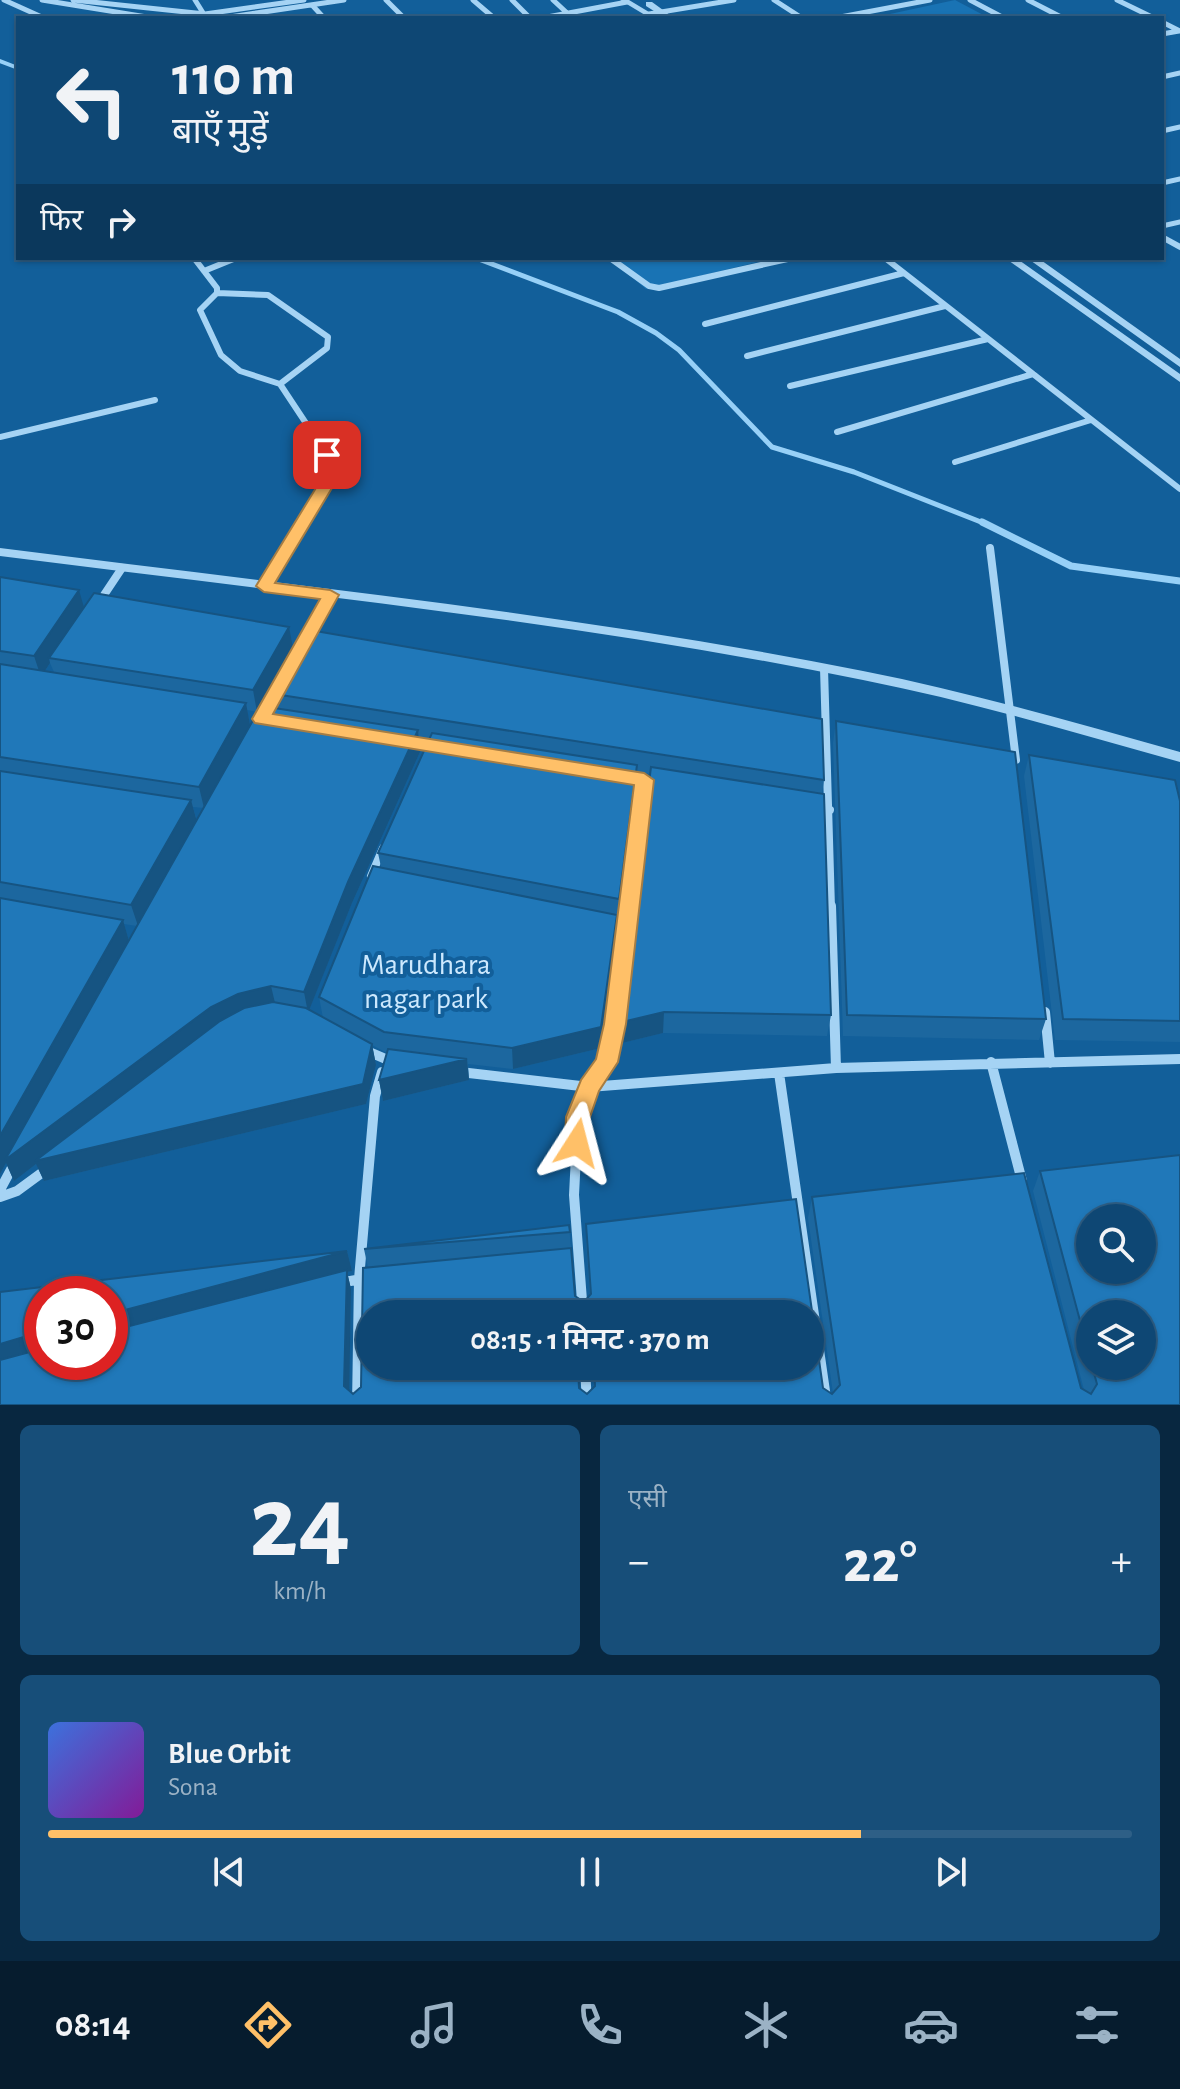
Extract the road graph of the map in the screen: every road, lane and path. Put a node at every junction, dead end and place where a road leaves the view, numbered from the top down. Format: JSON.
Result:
{"nodes":[{"id":1,"x":4,"y":0,"type":"edge"},
{"id":2,"x":42,"y":0,"type":"edge"},
{"id":3,"x":73,"y":0,"type":"edge"},
{"id":4,"x":195,"y":0,"type":"edge"},
{"id":5,"x":304,"y":0,"type":"edge"},
{"id":6,"x":344,"y":0,"type":"edge"},
{"id":7,"x":386,"y":0,"type":"edge"},
{"id":8,"x":473,"y":0,"type":"edge"},
{"id":9,"x":512,"y":0,"type":"edge"},
{"id":10,"x":553,"y":0,"type":"edge"},
{"id":11,"x":641,"y":0,"type":"edge"},
{"id":12,"x":734,"y":0,"type":"edge"},
{"id":13,"x":774,"y":0,"type":"edge"},
{"id":14,"x":930,"y":0,"type":"edge"},
{"id":15,"x":970,"y":0,"type":"edge"},
{"id":16,"x":1028,"y":0,"type":"edge"},
{"id":17,"x":1117,"y":0,"type":"edge"},
{"id":18,"x":57,"y":1,"type":"edge"},
{"id":19,"x":625,"y":1,"type":"edge"},
{"id":20,"x":272,"y":2,"type":"edge"},
{"id":21,"x":312,"y":5,"type":"junction"},
{"id":22,"x":277,"y":10,"type":"junction"},
{"id":23,"x":878,"y":10,"type":"junction"},
{"id":24,"x":566,"y":12,"type":"junction"},
{"id":25,"x":655,"y":15,"type":"edge"},
{"id":26,"x":40,"y":16,"type":"edge"},
{"id":27,"x":117,"y":16,"type":"edge"},
{"id":28,"x":205,"y":16,"type":"edge"},
{"id":29,"x":236,"y":16,"type":"edge"},
{"id":30,"x":322,"y":16,"type":"edge"},
{"id":31,"x":402,"y":16,"type":"edge"},
{"id":32,"x":492,"y":16,"type":"edge"},
{"id":33,"x":528,"y":16,"type":"edge"},
{"id":34,"x":550,"y":16,"type":"edge"},
{"id":35,"x":799,"y":16,"type":"edge"},
{"id":36,"x":846,"y":16,"type":"edge"},
{"id":37,"x":888,"y":16,"type":"edge"},
{"id":38,"x":1000,"y":16,"type":"edge"},
{"id":39,"x":1059,"y":16,"type":"edge"},
{"id":40,"x":1150,"y":16,"type":"edge"},
{"id":41,"x":196,"y":260,"type":"edge"},
{"id":42,"x":231,"y":260,"type":"edge"},
{"id":43,"x":613,"y":260,"type":"edge"},
{"id":44,"x":783,"y":260,"type":"edge"},
{"id":45,"x":888,"y":260,"type":"edge"},
{"id":46,"x":1013,"y":260,"type":"edge"},
{"id":47,"x":1035,"y":260,"type":"edge"},
{"id":48,"x":204,"y":271,"type":"junction"},
{"id":49,"x":904,"y":273,"type":"junction"},
{"id":50,"x":217,"y":293,"type":"junction"},
{"id":51,"x":945,"y":306,"type":"junction"},
{"id":52,"x":705,"y":324,"type":"dead end"},
{"id":53,"x":988,"y":339,"type":"junction"},
{"id":54,"x":747,"y":356,"type":"dead end"},
{"id":55,"x":1180,"y":364,"type":"edge"},
{"id":56,"x":1033,"y":374,"type":"junction"},
{"id":57,"x":1180,"y":379,"type":"edge"},
{"id":58,"x":280,"y":384,"type":"junction"},
{"id":59,"x":790,"y":386,"type":"dead end"},
{"id":60,"x":155,"y":400,"type":"dead end"},
{"id":61,"x":1091,"y":420,"type":"junction"},
{"id":62,"x":837,"y":432,"type":"dead end"},
{"id":63,"x":0,"y":437,"type":"edge"},
{"id":64,"x":955,"y":462,"type":"dead end"},
{"id":65,"x":1180,"y":489,"type":"edge"},
{"id":66,"x":990,"y":548,"type":"dead end"},
{"id":67,"x":0,"y":552,"type":"edge"},
{"id":68,"x":122,"y":568,"type":"junction"},
{"id":69,"x":264,"y":586,"type":"junction"},
{"id":70,"x":330,"y":595,"type":"junction"},
{"id":71,"x":96,"y":607,"type":"edge"},
{"id":72,"x":300,"y":650,"type":"edge"},
{"id":73,"x":824,"y":668,"type":"junction"},
{"id":74,"x":1010,"y":711,"type":"junction"},
{"id":75,"x":1180,"y":757,"type":"edge"},
{"id":76,"x":1017,"y":772,"type":"edge"},
{"id":77,"x":614,"y":775,"type":"edge"},
{"id":78,"x":644,"y":780,"type":"junction"},
{"id":79,"x":675,"y":785,"type":"edge"},
{"id":80,"x":799,"y":805,"type":"edge"},
{"id":81,"x":830,"y":810,"type":"junction"},
{"id":82,"x":388,"y":838,"type":"edge"},
{"id":83,"x":370,"y":879,"type":"junction"},
{"id":84,"x":385,"y":882,"type":"edge"},
{"id":85,"x":364,"y":893,"type":"edge"},
{"id":86,"x":611,"y":927,"type":"edge"},
{"id":87,"x":626,"y":930,"type":"junction"},
{"id":88,"x":1043,"y":1002,"type":"edge"},
{"id":89,"x":361,"y":1048,"type":"edge"},
{"id":90,"x":1180,"y":1059,"type":"edge"},
{"id":91,"x":385,"y":1061,"type":"junction"},
{"id":92,"x":991,"y":1062,"type":"junction"},
{"id":93,"x":1050,"y":1063,"type":"junction"},
{"id":94,"x":411,"y":1067,"type":"edge"},
{"id":95,"x":836,"y":1068,"type":"junction"},
{"id":96,"x":440,"y":1070,"type":"edge"},
{"id":97,"x":779,"y":1073,"type":"junction"},
{"id":98,"x":589,"y":1087,"type":"junction"},
{"id":99,"x":22,"y":1149,"type":"edge"},
{"id":100,"x":56,"y":1162,"type":"edge"},
{"id":101,"x":0,"y":1190,"type":"edge"},
{"id":102,"x":1026,"y":1196,"type":"edge"},
{"id":103,"x":0,"y":1197,"type":"edge"},
{"id":104,"x":579,"y":1259,"type":"junction"},
{"id":105,"x":564,"y":1261,"type":"edge"},
{"id":106,"x":394,"y":1275,"type":"edge"},
{"id":107,"x":359,"y":1279,"type":"junction"},
{"id":108,"x":327,"y":1286,"type":"edge"},
{"id":109,"x":582,"y":1300,"type":"edge"},
{"id":110,"x":586,"y":1380,"type":"edge"},
{"id":111,"x":357,"y":1405,"type":"edge"},
{"id":112,"x":587,"y":1405,"type":"edge"},
{"id":113,"x":827,"y":1405,"type":"edge"}],
"edges":[{"from":1,"to":26,"type":"street"},
{"from":2,"to":18,"type":"street"},
{"from":3,"to":28,"type":"street"},
{"from":4,"to":28,"type":"street"},
{"from":5,"to":20,"type":"street"},
{"from":6,"to":21,"type":"street"},
{"from":7,"to":31,"type":"street"},
{"from":8,"to":32,"type":"street"},
{"from":9,"to":33,"type":"street"},
{"from":10,"to":24,"type":"street"},
{"from":11,"to":25,"type":"street"},
{"from":12,"to":25,"type":"street"},
{"from":13,"to":35,"type":"street"},
{"from":14,"to":23,"type":"street"},
{"from":15,"to":38,"type":"street"},
{"from":16,"to":39,"type":"street"},
{"from":17,"to":40,"type":"street"},
{"from":18,"to":27,"type":"street"},
{"from":19,"to":24,"type":"street"},
{"from":19,"to":25,"type":"street"},
{"from":20,"to":22,"type":"street"},
{"from":20,"to":28,"type":"street"},
{"from":21,"to":22,"type":"street"},
{"from":21,"to":30,"type":"street"},
{"from":22,"to":29,"type":"street"},
{"from":23,"to":36,"type":"street"},
{"from":23,"to":37,"type":"street"},
{"from":24,"to":34,"type":"street"},
{"from":41,"to":48,"type":"street"},
{"from":42,"to":48,"type":"street"},
{"from":43,"to":44,"type":"street"},
{"from":45,"to":49,"type":"street"},
{"from":46,"to":57,"type":"street"},
{"from":47,"to":55,"type":"street"},
{"from":48,"to":50,"type":"street"},
{"from":49,"to":51,"type":"street"},
{"from":49,"to":52,"type":"street"},
{"from":50,"to":58,"type":"street"},
{"from":50,"to":58,"type":"street"},
{"from":51,"to":53,"type":"street"},
{"from":51,"to":54,"type":"street"},
{"from":53,"to":56,"type":"street"},
{"from":53,"to":59,"type":"street"},
{"from":56,"to":61,"type":"street"},
{"from":56,"to":62,"type":"street"},
{"from":58,"to":69,"type":"street"},
{"from":60,"to":63,"type":"street"},
{"from":61,"to":64,"type":"street"},
{"from":61,"to":65,"type":"street"},
{"from":66,"to":74,"type":"street"},
{"from":67,"to":68,"type":"street"},
{"from":68,"to":69,"type":"street"},
{"from":68,"to":71,"type":"street"},
{"from":69,"to":70,"type":"street"},
{"from":70,"to":72,"type":"street"},
{"from":70,"to":73,"type":"street"},
{"from":73,"to":74,"type":"street"},
{"from":73,"to":81,"type":"street"},
{"from":74,"to":75,"type":"street"},
{"from":74,"to":76,"type":"street"},
{"from":77,"to":78,"type":"street"},
{"from":78,"to":79,"type":"street"},
{"from":78,"to":87,"type":"street"},
{"from":80,"to":81,"type":"street"},
{"from":81,"to":95,"type":"street"},
{"from":82,"to":83,"type":"street"},
{"from":83,"to":84,"type":"street"},
{"from":83,"to":85,"type":"street"},
{"from":86,"to":87,"type":"street"},
{"from":87,"to":98,"type":"street"},
{"from":88,"to":93,"type":"street"},
{"from":89,"to":91,"type":"street"},
{"from":90,"to":93,"type":"street"},
{"from":91,"to":94,"type":"street"},
{"from":91,"to":107,"type":"street"},
{"from":92,"to":93,"type":"street"},
{"from":92,"to":95,"type":"street"},
{"from":92,"to":102,"type":"street"},
{"from":95,"to":97,"type":"street"},
{"from":96,"to":98,"type":"street"},
{"from":97,"to":98,"type":"street"},
{"from":97,"to":113,"type":"street"},
{"from":98,"to":104,"type":"street"},
{"from":99,"to":101,"type":"street"},
{"from":100,"to":103,"type":"street"},
{"from":104,"to":105,"type":"street"},
{"from":104,"to":109,"type":"street"},
{"from":106,"to":107,"type":"street"},
{"from":107,"to":108,"type":"street"},
{"from":107,"to":111,"type":"street"},
{"from":110,"to":112,"type":"street"}]}
